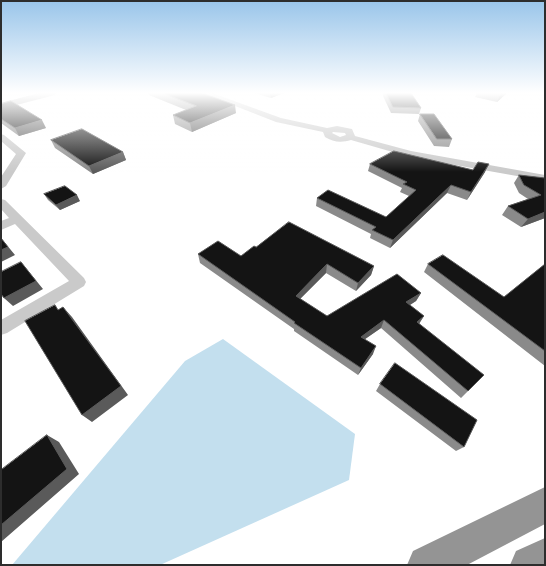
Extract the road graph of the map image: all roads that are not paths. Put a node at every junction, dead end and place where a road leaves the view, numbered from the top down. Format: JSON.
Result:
{"nodes":[{"id":1,"x":277,"y":119,"type":"edge"},
{"id":2,"x":1,"y":137,"type":"edge"},
{"id":3,"x":504,"y":169,"type":"junction"},
{"id":4,"x":545,"y":172,"type":"edge"},
{"id":5,"x":545,"y":178,"type":"edge"},
{"id":6,"x":1,"y":186,"type":"edge"},
{"id":7,"x":1,"y":202,"type":"edge"},
{"id":8,"x":17,"y":219,"type":"junction"},
{"id":9,"x":1,"y":226,"type":"edge"},
{"id":10,"x":1,"y":328,"type":"edge"},
{"id":11,"x":545,"y":506,"type":"edge"},
{"id":12,"x":545,"y":557,"type":"edge"},
{"id":13,"x":427,"y":565,"type":"edge"},
{"id":14,"x":530,"y":565,"type":"edge"}],
"edges":[{"from":1,"to":3,"type":"street"},
{"from":2,"to":6,"type":"street"},
{"from":3,"to":4,"type":"street"},
{"from":3,"to":5,"type":"street"},
{"from":7,"to":8,"type":"street"},
{"from":8,"to":9,"type":"street"},
{"from":8,"to":10,"type":"street"},
{"from":11,"to":13,"type":"highway"},
{"from":12,"to":14,"type":"highway"}]}
